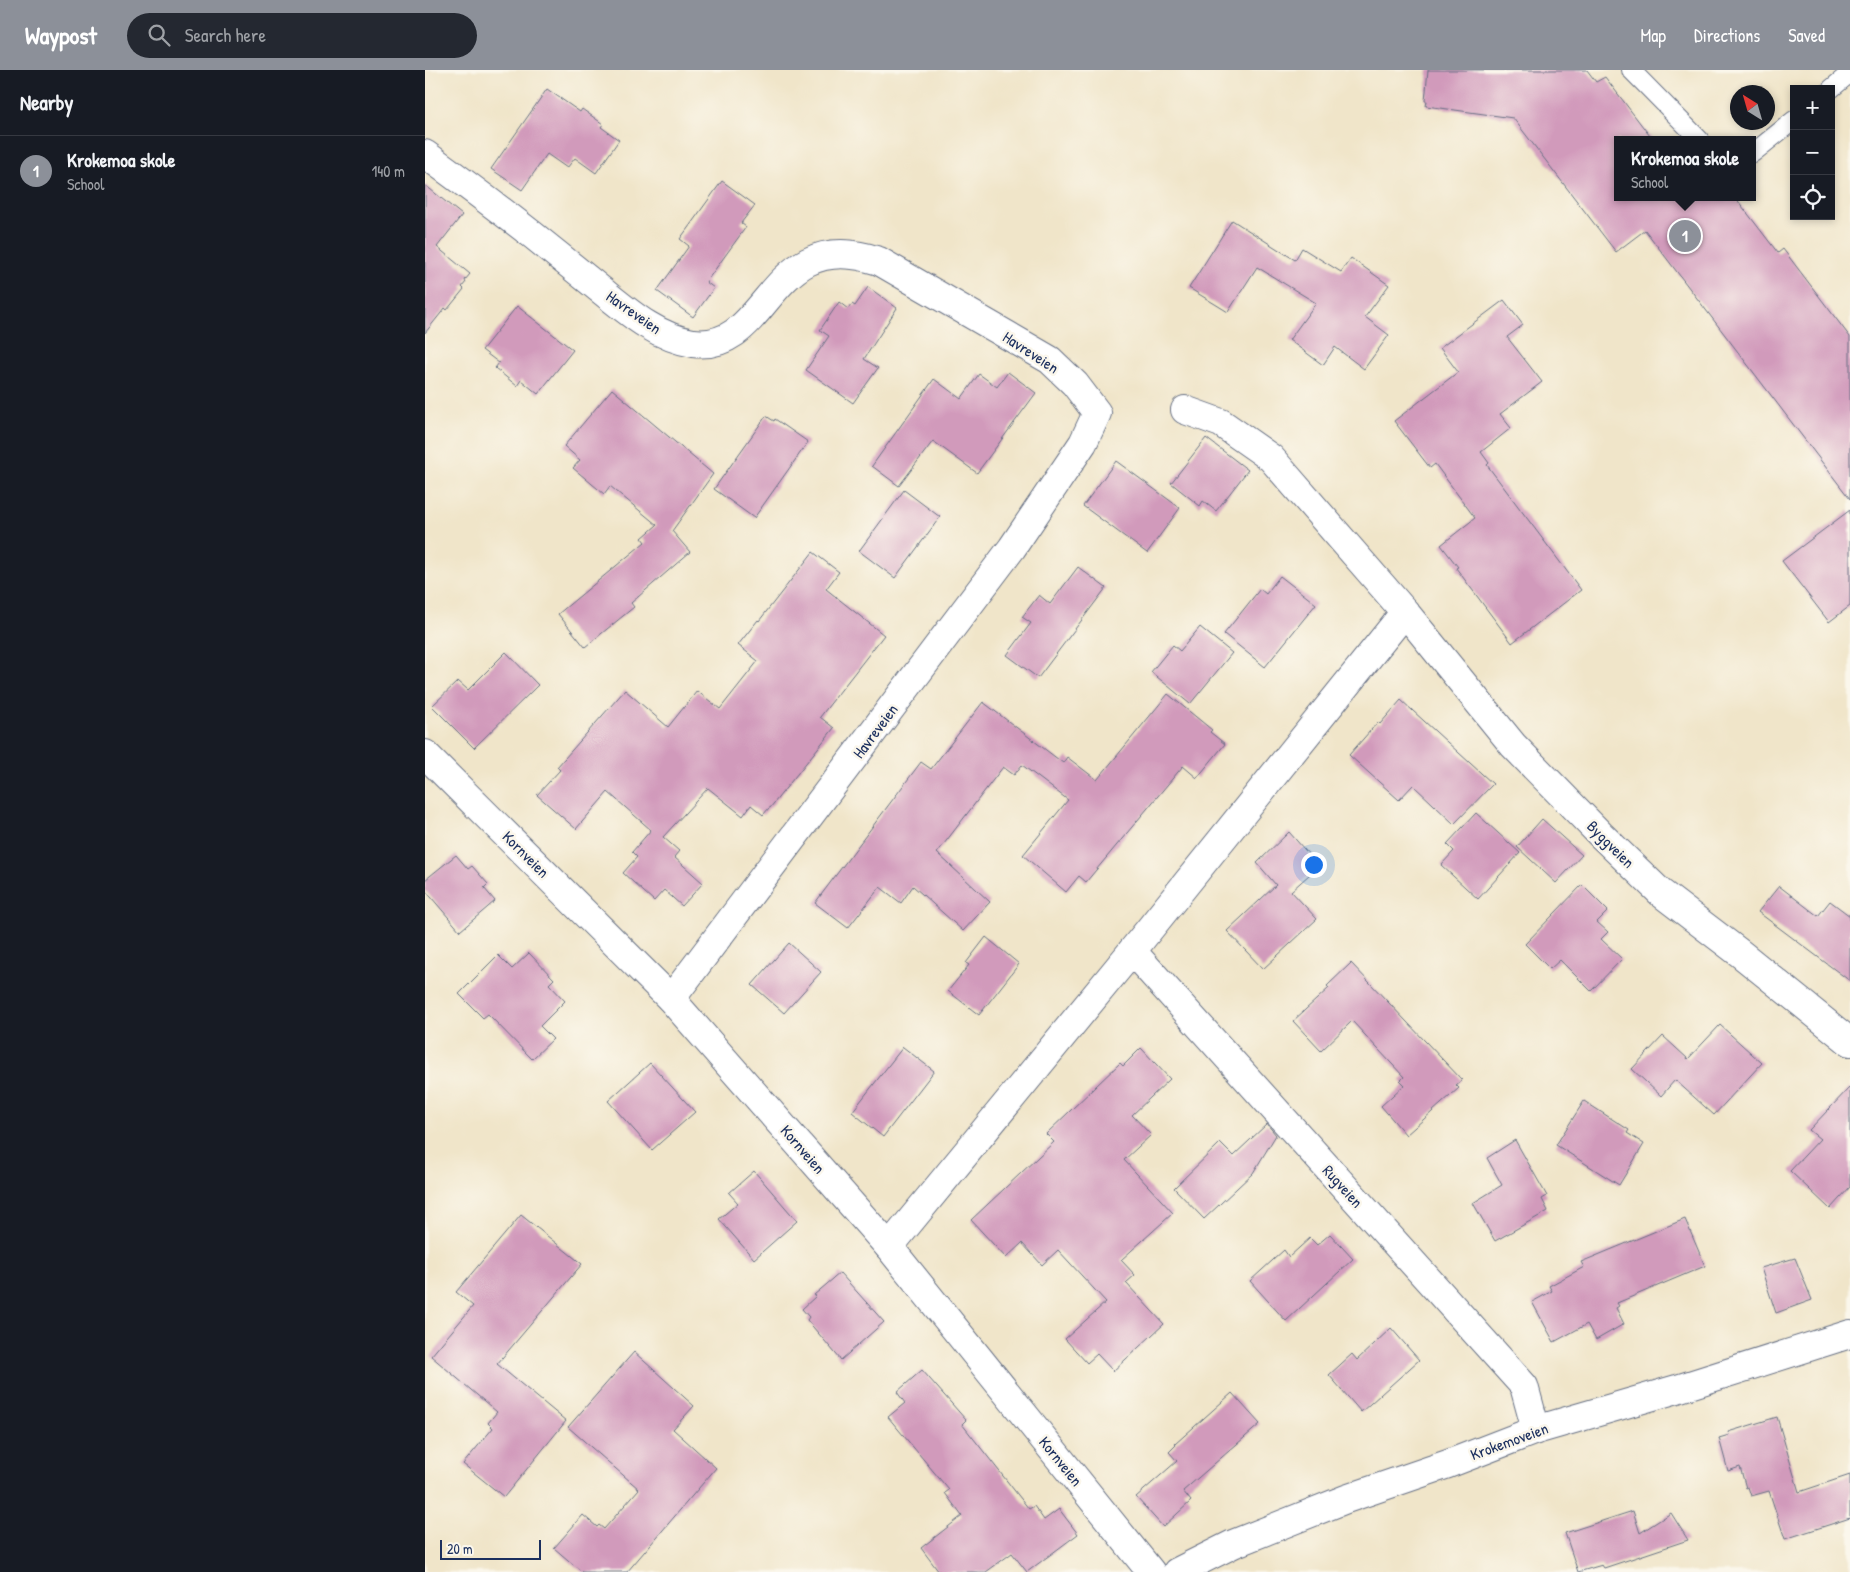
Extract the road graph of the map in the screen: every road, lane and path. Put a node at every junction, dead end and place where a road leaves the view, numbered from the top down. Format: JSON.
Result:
{"nodes":[{"id":1,"x":1631,"y":70,"type":"edge"},
{"id":2,"x":1850,"y":73,"type":"edge"},
{"id":3,"x":1835,"y":86,"type":"edge"},
{"id":4,"x":1790,"y":123,"type":"edge"},
{"id":5,"x":1696,"y":136,"type":"edge"},
{"id":6,"x":1756,"y":151,"type":"edge"},
{"id":7,"x":425,"y":154,"type":"edge"},
{"id":8,"x":1185,"y":410,"type":"dead end"},
{"id":9,"x":1405,"y":612,"type":"junction"},
{"id":10,"x":425,"y":754,"type":"edge"},
{"id":11,"x":1132,"y":951,"type":"junction"},
{"id":12,"x":671,"y":999,"type":"junction"},
{"id":13,"x":1850,"y":1042,"type":"edge"},
{"id":14,"x":889,"y":1246,"type":"junction"},
{"id":15,"x":1850,"y":1334,"type":"edge"},
{"id":16,"x":1536,"y":1430,"type":"junction"},
{"id":17,"x":1151,"y":1572,"type":"edge"},
{"id":18,"x":1177,"y":1572,"type":"edge"}],
"edges":[{"from":1,"to":5,"type":"lane"},
{"from":2,"to":3,"type":"lane"},
{"from":4,"to":6,"type":"lane"},
{"from":7,"to":12,"type":"street","name":"Havreveien"},
{"from":8,"to":9,"type":"street","name":"Byggveien"},
{"from":9,"to":11,"type":"street"},
{"from":9,"to":13,"type":"street","name":"Byggveien"},
{"from":10,"to":12,"type":"street","name":"Kornveien"},
{"from":11,"to":14,"type":"street"},
{"from":11,"to":16,"type":"street","name":"Rugveien"},
{"from":12,"to":14,"type":"street","name":"Kornveien"},
{"from":14,"to":17,"type":"street","name":"Kornveien"},
{"from":15,"to":16,"type":"street","name":"Krokemoveien"},
{"from":16,"to":18,"type":"street","name":"Krokemoveien"}]}
